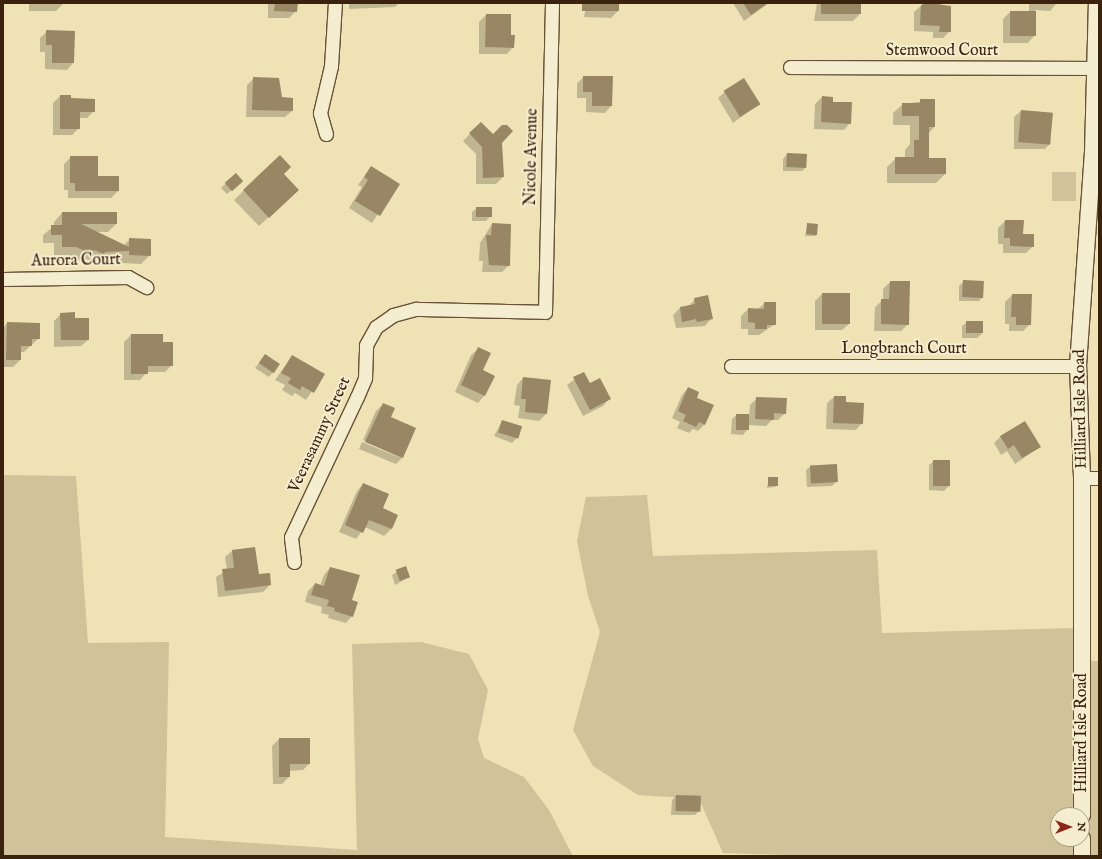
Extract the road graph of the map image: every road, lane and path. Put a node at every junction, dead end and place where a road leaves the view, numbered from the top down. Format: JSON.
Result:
{"nodes":[{"id":1,"x":335,"y":3,"type":"edge"},
{"id":2,"x":552,"y":3,"type":"edge"},
{"id":3,"x":1097,"y":3,"type":"edge"},
{"id":4,"x":790,"y":67,"type":"dead end"},
{"id":5,"x":1095,"y":68,"type":"junction"},
{"id":6,"x":326,"y":134,"type":"dead end"},
{"id":7,"x":1096,"y":153,"type":"edge"},
{"id":8,"x":3,"y":279,"type":"edge"},
{"id":9,"x":146,"y":287,"type":"dead end"},
{"id":10,"x":546,"y":312,"type":"joint"},
{"id":11,"x":730,"y":366,"type":"dead end"},
{"id":12,"x":1078,"y":366,"type":"junction"},
{"id":13,"x":1082,"y":478,"type":"junction"},
{"id":14,"x":1099,"y":478,"type":"edge"},
{"id":15,"x":294,"y":562,"type":"dead end"},
{"id":16,"x":1082,"y":807,"type":"edge"}],
"edges":[{"from":1,"to":6,"type":"street"},
{"from":2,"to":10,"type":"street","name":"Nicole Avenue"},
{"from":3,"to":5,"type":"street","name":"Hilliard Isle Road"},
{"from":4,"to":5,"type":"street","name":"Stemwood Court"},
{"from":5,"to":7,"type":"street","name":"Hilliard Isle Road"},
{"from":7,"to":12,"type":"street","name":"Hilliard Isle Road"},
{"from":8,"to":9,"type":"street","name":"Aurora Court"},
{"from":10,"to":15,"type":"street","name":"Veerasammy Street"},
{"from":11,"to":12,"type":"street","name":"Longbranch Court"},
{"from":12,"to":13,"type":"street","name":"Hilliard Isle Road"},
{"from":13,"to":14,"type":"street"},
{"from":13,"to":16,"type":"street","name":"Hilliard Isle Road"}]}
